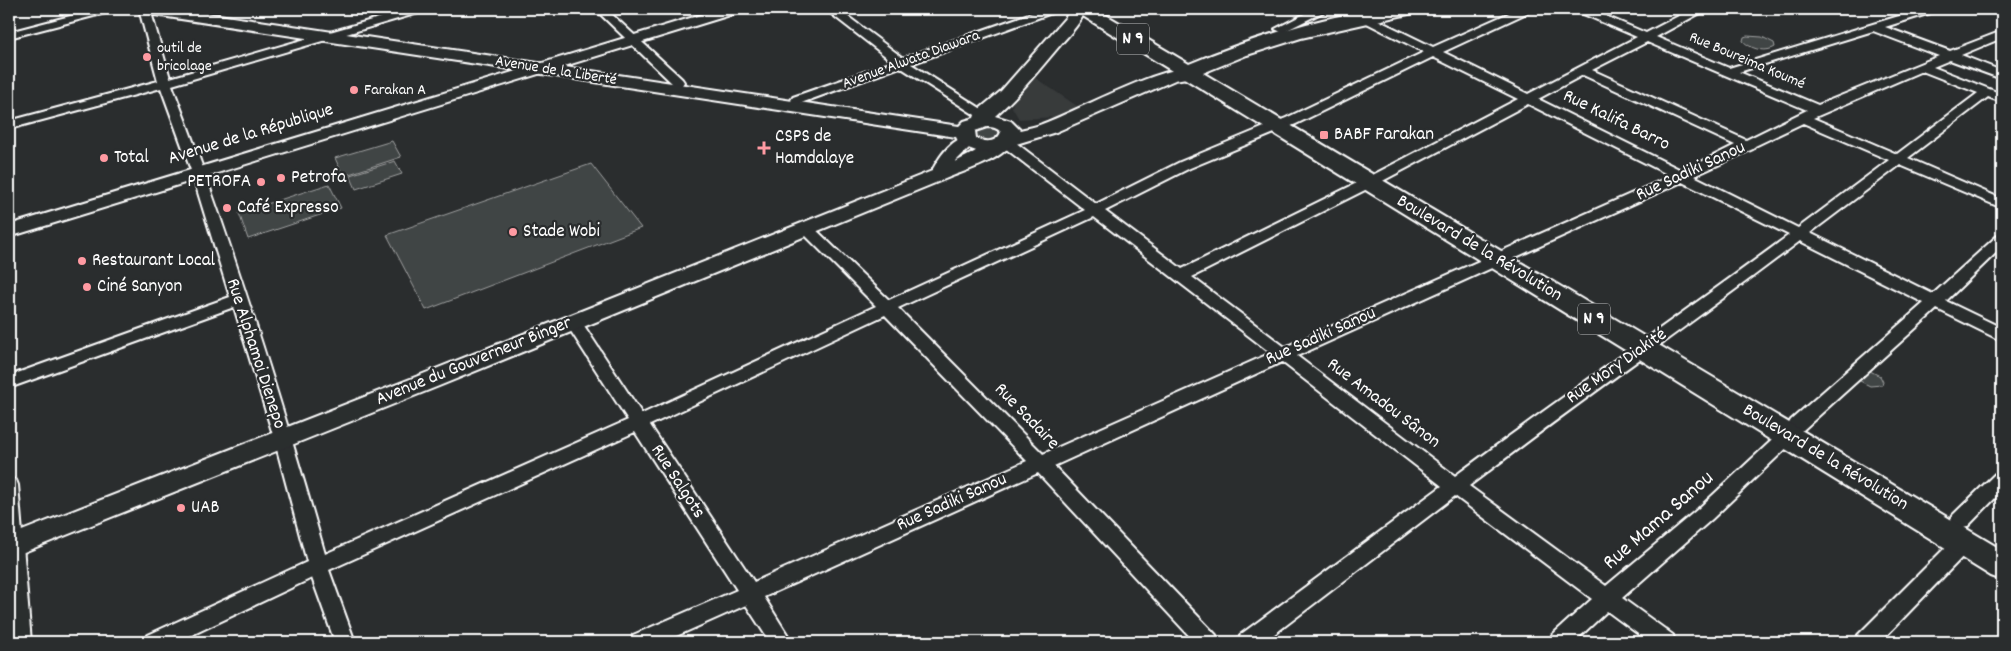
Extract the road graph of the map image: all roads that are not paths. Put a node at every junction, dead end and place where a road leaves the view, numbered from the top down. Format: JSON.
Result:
{"nodes":[{"id":1,"x":108,"y":9,"type":"edge"},
{"id":2,"x":146,"y":9,"type":"edge"},
{"id":3,"x":199,"y":9,"type":"edge"},
{"id":4,"x":368,"y":9,"type":"edge"},
{"id":5,"x":421,"y":9,"type":"edge"},
{"id":6,"x":600,"y":9,"type":"edge"},
{"id":7,"x":735,"y":9,"type":"edge"},
{"id":8,"x":831,"y":9,"type":"edge"},
{"id":9,"x":1053,"y":9,"type":"edge"},
{"id":10,"x":1323,"y":9,"type":"edge"},
{"id":11,"x":1407,"y":9,"type":"edge"},
{"id":12,"x":1527,"y":9,"type":"edge"},
{"id":13,"x":1580,"y":9,"type":"edge"},
{"id":14,"x":1700,"y":9,"type":"edge"},
{"id":15,"x":1933,"y":9,"type":"edge"},
{"id":16,"x":1086,"y":11,"type":"edge"},
{"id":17,"x":1361,"y":12,"type":"edge"},
{"id":18,"x":377,"y":22,"type":"junction"},
{"id":19,"x":1873,"y":27,"type":"junction"},
{"id":20,"x":1281,"y":29,"type":"junction"},
{"id":21,"x":337,"y":34,"type":"junction"},
{"id":22,"x":2002,"y":34,"type":"edge"},
{"id":23,"x":9,"y":35,"type":"edge"},
{"id":24,"x":1646,"y":36,"type":"junction"},
{"id":25,"x":634,"y":41,"type":"junction"},
{"id":26,"x":1433,"y":52,"type":"junction"},
{"id":27,"x":1950,"y":55,"type":"junction"},
{"id":28,"x":902,"y":63,"type":"junction"},
{"id":29,"x":550,"y":66,"type":"junction"},
{"id":30,"x":1922,"y":67,"type":"junction"},
{"id":31,"x":1185,"y":69,"type":"junction"},
{"id":32,"x":1583,"y":72,"type":"junction"},
{"id":33,"x":1727,"y":72,"type":"junction"},
{"id":34,"x":2002,"y":75,"type":"edge"},
{"id":35,"x":678,"y":82,"type":"junction"},
{"id":36,"x":165,"y":83,"type":"junction"},
{"id":37,"x":1987,"y":92,"type":"junction"},
{"id":38,"x":2002,"y":98,"type":"edge"},
{"id":39,"x":797,"y":100,"type":"junction"},
{"id":40,"x":1530,"y":100,"type":"junction"},
{"id":41,"x":1818,"y":110,"type":"junction"},
{"id":42,"x":1803,"y":118,"type":"junction"},
{"id":43,"x":9,"y":124,"type":"edge"},
{"id":44,"x":1284,"y":124,"type":"junction"},
{"id":45,"x":989,"y":131,"type":"junction"},
{"id":46,"x":1748,"y":146,"type":"junction"},
{"id":47,"x":1897,"y":160,"type":"junction"},
{"id":48,"x":199,"y":173,"type":"junction"},
{"id":49,"x":939,"y":175,"type":"junction"},
{"id":50,"x":1683,"y":176,"type":"junction"},
{"id":51,"x":1377,"y":179,"type":"junction"},
{"id":52,"x":2002,"y":204,"type":"edge"},
{"id":53,"x":1094,"y":210,"type":"junction"},
{"id":54,"x":806,"y":228,"type":"junction"},
{"id":55,"x":9,"y":231,"type":"edge"},
{"id":56,"x":1800,"y":235,"type":"junction"},
{"id":57,"x":2002,"y":239,"type":"edge"},
{"id":58,"x":1503,"y":256,"type":"junction"},
{"id":59,"x":1182,"y":276,"type":"junction"},
{"id":60,"x":238,"y":300,"type":"junction"},
{"id":61,"x":1935,"y":302,"type":"junction"},
{"id":62,"x":888,"y":306,"type":"junction"},
{"id":63,"x":573,"y":322,"type":"junction"},
{"id":64,"x":2002,"y":335,"type":"edge"},
{"id":65,"x":1649,"y":345,"type":"junction"},
{"id":66,"x":1282,"y":354,"type":"junction"},
{"id":67,"x":9,"y":382,"type":"edge"},
{"id":68,"x":638,"y":423,"type":"junction"},
{"id":69,"x":1793,"y":430,"type":"junction"},
{"id":70,"x":283,"y":438,"type":"junction"},
{"id":71,"x":1042,"y":462,"type":"junction"},
{"id":72,"x":2002,"y":479,"type":"edge"},
{"id":73,"x":9,"y":484,"type":"edge"},
{"id":74,"x":1454,"y":485,"type":"junction"},
{"id":75,"x":1962,"y":531,"type":"junction"},
{"id":76,"x":12,"y":546,"type":"edge"},
{"id":77,"x":2002,"y":546,"type":"edge"},
{"id":78,"x":318,"y":566,"type":"junction"},
{"id":79,"x":2002,"y":566,"type":"edge"},
{"id":80,"x":750,"y":594,"type":"junction"},
{"id":81,"x":1607,"y":598,"type":"junction"},
{"id":82,"x":21,"y":642,"type":"edge"},
{"id":83,"x":156,"y":642,"type":"edge"},
{"id":84,"x":345,"y":642,"type":"edge"},
{"id":85,"x":641,"y":642,"type":"edge"},
{"id":86,"x":782,"y":642,"type":"edge"},
{"id":87,"x":1208,"y":642,"type":"edge"},
{"id":88,"x":1248,"y":642,"type":"edge"},
{"id":89,"x":1560,"y":642,"type":"edge"},
{"id":90,"x":1665,"y":642,"type":"edge"},
{"id":91,"x":1866,"y":642,"type":"edge"}],
"edges":[{"from":1,"to":23,"type":"street"},
{"from":2,"to":21,"type":"main road","name":"Avenue de la Liberté"},
{"from":2,"to":36,"type":"street","name":"Rue Alphamoi Dienepo"},
{"from":3,"to":21,"type":"main road","name":"Avenue de la Liberté"},
{"from":4,"to":18,"type":"street"},
{"from":5,"to":18,"type":"street"},
{"from":6,"to":25,"type":"street"},
{"from":7,"to":25,"type":"street","name":"Avenue de la République"},
{"from":8,"to":28,"type":"street","name":"Rue Amadou Sânon"},
{"from":9,"to":28,"type":"street","name":"Avenue Alwata Diawara"},
{"from":10,"to":20,"type":"street"},
{"from":11,"to":17,"type":"main road"},
{"from":12,"to":26,"type":"street"},
{"from":13,"to":24,"type":"street","name":"Rue Boureima Koumé"},
{"from":14,"to":24,"type":"street"},
{"from":15,"to":19,"type":"street"},
{"from":16,"to":31,"type":"main road","name":"Boulevard de la Révolution","number":"N 9"},
{"from":16,"to":45,"type":"main road"},
{"from":17,"to":20,"type":"main road"},
{"from":17,"to":26,"type":"street","name":"Rue Kalifa Barro"},
{"from":17,"to":31,"type":"main road"},
{"from":18,"to":21,"type":"street"},
{"from":19,"to":27,"type":"street"},
{"from":19,"to":33,"type":"street"},
{"from":20,"to":31,"type":"main road"},
{"from":21,"to":29,"type":"main road","name":"Avenue de la Liberté"},
{"from":21,"to":36,"type":"street"},
{"from":22,"to":27,"type":"street","name":"Rue Sadiki Sanou"},
{"from":24,"to":32,"type":"street"},
{"from":24,"to":33,"type":"street","name":"Rue Boureima Koumé"},
{"from":25,"to":29,"type":"street","name":"Avenue de la République"},
{"from":25,"to":35,"type":"street"},
{"from":26,"to":40,"type":"street","name":"Rue Kalifa Barro"},
{"from":26,"to":44,"type":"street"},
{"from":27,"to":30,"type":"street","name":"Rue Sadiki Sanou"},
{"from":27,"to":34,"type":"street"},
{"from":28,"to":39,"type":"street","name":"Avenue Alwata Diawara"},
{"from":28,"to":45,"type":"street","name":"Rue Amadou Sânon"},
{"from":29,"to":35,"type":"main road","name":"Avenue de la Liberté"},
{"from":29,"to":45,"type":"main road","name":"Avenue de la Liberté"},
{"from":29,"to":48,"type":"street","name":"Avenue de la République"},
{"from":30,"to":37,"type":"street"},
{"from":30,"to":41,"type":"street","name":"Rue Sadiki Sanou"},
{"from":31,"to":44,"type":"main road","name":"Boulevard de la Révolution","number":"N 9"},
{"from":31,"to":45,"type":"main road","name":"Avenue du Gouverneur Binger"},
{"from":32,"to":40,"type":"street"},
{"from":32,"to":46,"type":"street"},
{"from":33,"to":41,"type":"street","name":"Rue Boureima Koumé"},
{"from":35,"to":39,"type":"main road","name":"Avenue de la Liberté"},
{"from":36,"to":43,"type":"street"},
{"from":36,"to":48,"type":"street","name":"Rue Alphamoi Dienepo"},
{"from":37,"to":38,"type":"street"},
{"from":37,"to":47,"type":"street","name":"Rue Mory Diakité"},
{"from":39,"to":45,"type":"main road","name":"Avenue de la Liberté"},
{"from":40,"to":50,"type":"street","name":"Rue Kalifa Barro"},
{"from":40,"to":51,"type":"street"},
{"from":41,"to":42,"type":"street","name":"Rue Sadiki Sanou"},
{"from":42,"to":46,"type":"street","name":"Rue Sadiki Sanou"},
{"from":42,"to":47,"type":"street","name":"Rue Boureima Koumé"},
{"from":44,"to":51,"type":"main road","name":"Boulevard de la Révolution","number":"N 9"},
{"from":44,"to":53,"type":"street"},
{"from":45,"to":49,"type":"street","name":"Avenue du Gouverneur Binger"},
{"from":45,"to":49,"type":"street","name":"Avenue du Gouverneur Binger"},
{"from":45,"to":53,"type":"street","name":"Rue Amadou Sânon"},
{"from":46,"to":50,"type":"street","name":"Rue Sadiki Sanou"},
{"from":47,"to":52,"type":"street","name":"Rue Boureima Koumé"},
{"from":47,"to":56,"type":"street","name":"Rue Mory Diakité"},
{"from":48,"to":55,"type":"street","name":"Avenue de la République"},
{"from":48,"to":60,"type":"street","name":"Rue Alphamoi Dienepo"},
{"from":49,"to":54,"type":"street","name":"Avenue du Gouverneur Binger"},
{"from":50,"to":56,"type":"street","name":"Rue Kalifa Barro"},
{"from":50,"to":58,"type":"street","name":"Rue Sadiki Sanou"},
{"from":51,"to":58,"type":"main road","name":"Boulevard de la Révolution","number":"N 9"},
{"from":51,"to":59,"type":"street"},
{"from":53,"to":59,"type":"street","name":"Rue Amadou Sânon"},
{"from":53,"to":62,"type":"street"},
{"from":54,"to":62,"type":"street","name":"Rue Sadaire"},
{"from":54,"to":63,"type":"street","name":"Avenue du Gouverneur Binger"},
{"from":56,"to":61,"type":"street","name":"Rue Kalifa Barro"},
{"from":56,"to":65,"type":"street","name":"Rue Mory Diakité"},
{"from":57,"to":61,"type":"street","name":"Rue Mama Sanou"},
{"from":58,"to":65,"type":"main road","name":"Boulevard de la Révolution","number":"N 9"},
{"from":58,"to":66,"type":"street","name":"Rue Sadiki Sanou"},
{"from":59,"to":66,"type":"street","name":"Rue Amadou Sânon"},
{"from":60,"to":67,"type":"street"},
{"from":60,"to":70,"type":"street","name":"Rue Alphamoi Dienepo"},
{"from":61,"to":64,"type":"street","name":"Rue Kalifa Barro"},
{"from":61,"to":69,"type":"street","name":"Rue Mama Sanou"},
{"from":62,"to":68,"type":"street"},
{"from":62,"to":71,"type":"street","name":"Rue Sadaire"},
{"from":63,"to":68,"type":"street","name":"Rue Salgots"},
{"from":63,"to":70,"type":"street","name":"Avenue du Gouverneur Binger"},
{"from":65,"to":69,"type":"main road","name":"Boulevard de la Révolution","number":"N 9"},
{"from":65,"to":74,"type":"street","name":"Rue Mory Diakité"},
{"from":66,"to":71,"type":"street","name":"Rue Sadiki Sanou"},
{"from":66,"to":74,"type":"street","name":"Rue Amadou Sânon"},
{"from":68,"to":78,"type":"street"},
{"from":68,"to":80,"type":"street","name":"Rue Salgots"},
{"from":69,"to":75,"type":"main road","name":"Boulevard de la Révolution","number":"N 9"},
{"from":69,"to":81,"type":"street","name":"Rue Mama Sanou"},
{"from":70,"to":76,"type":"street","name":"Avenue du Gouverneur Binger"},
{"from":70,"to":78,"type":"street","name":"Rue Alphamoi Dienepo"},
{"from":71,"to":80,"type":"street","name":"Rue Sadiki Sanou"},
{"from":71,"to":87,"type":"street","name":"Rue Sadaire"},
{"from":72,"to":75,"type":"street"},
{"from":73,"to":76,"type":"street"},
{"from":74,"to":81,"type":"street","name":"Rue Amadou Sânon"},
{"from":74,"to":88,"type":"street","name":"Rue Mory Diakité"},
{"from":75,"to":77,"type":"main road","name":"Boulevard de la Révolution","number":"N 9"},
{"from":75,"to":79,"type":"main road","name":"Boulevard de la Révolution","number":"N 9"},
{"from":75,"to":91,"type":"street"},
{"from":76,"to":82,"type":"street"},
{"from":78,"to":83,"type":"street"},
{"from":78,"to":84,"type":"street","name":"Rue Alphamoi Dienepo"},
{"from":80,"to":85,"type":"street","name":"Rue Sadiki Sanou"},
{"from":80,"to":86,"type":"street","name":"Rue Salgots"},
{"from":81,"to":89,"type":"street","name":"Rue Mama Sanou"},
{"from":81,"to":90,"type":"street","name":"Rue Amadou Sânon"}]}
